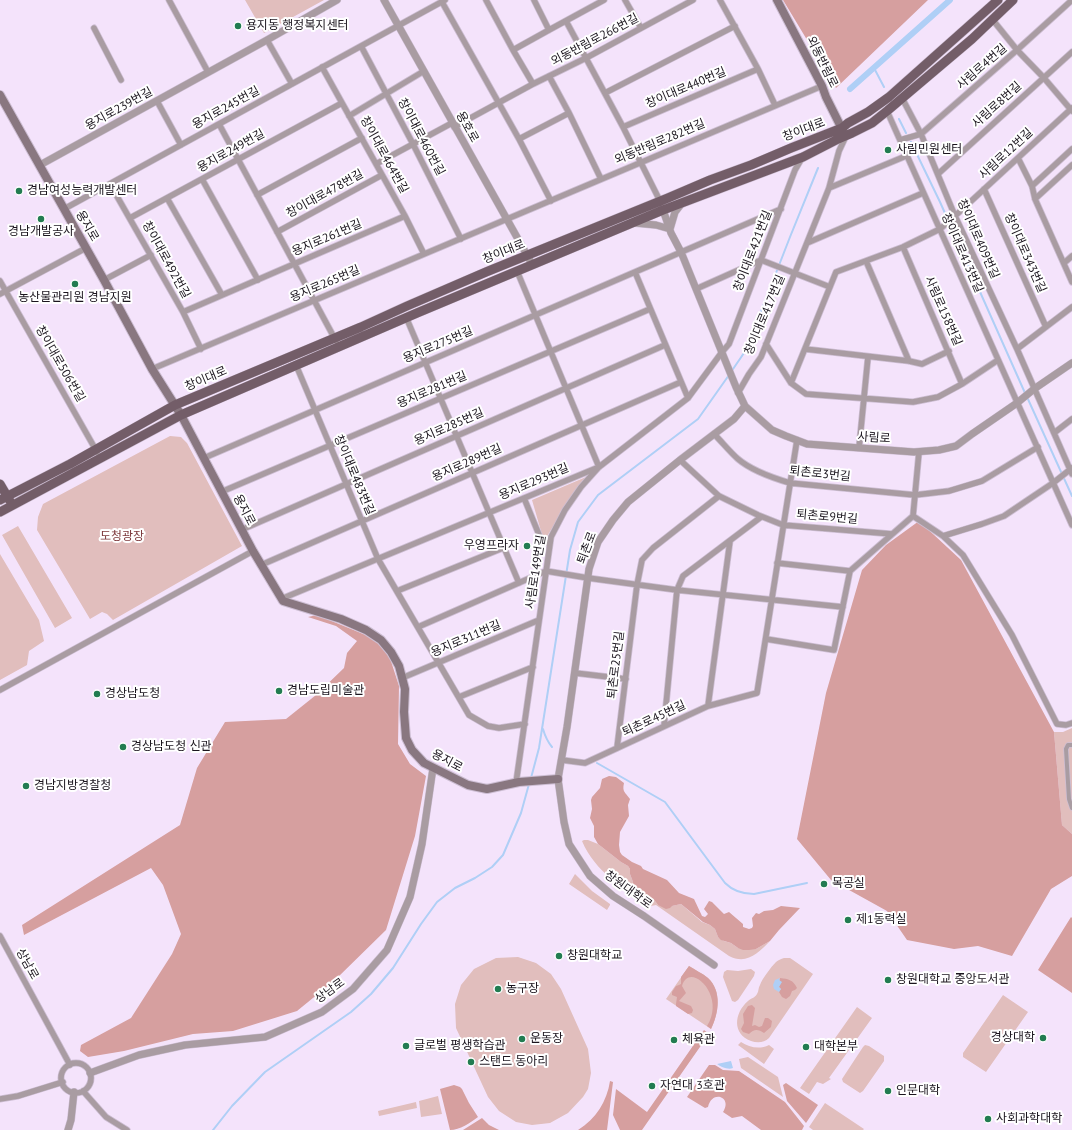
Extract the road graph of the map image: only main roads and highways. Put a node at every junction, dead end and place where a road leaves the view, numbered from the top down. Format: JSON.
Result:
{"nodes":[{"id":1,"x":777,"y":0,"type":"edge"},
{"id":2,"x":998,"y":0,"type":"edge"},
{"id":3,"x":1013,"y":0,"type":"edge"},
{"id":4,"x":0,"y":95,"type":"edge"},
{"id":5,"x":898,"y":97,"type":"junction"},
{"id":6,"x":841,"y":131,"type":"junction"},
{"id":7,"x":662,"y":206,"type":"junction"},
{"id":8,"x":337,"y":342,"type":"junction"},
{"id":9,"x":175,"y":405,"type":"junction"},
{"id":10,"x":181,"y":415,"type":"junction"},
{"id":11,"x":0,"y":484,"type":"edge"},
{"id":12,"x":3,"y":498,"type":"edge"},
{"id":13,"x":13,"y":506,"type":"junction"},
{"id":14,"x":1,"y":512,"type":"edge"},
{"id":15,"x":558,"y":779,"type":"road end"}],
"edges":[{"from":1,"to":6,"type":"main road","name":"외동반림로"},
{"from":2,"to":5,"type":"main road","name":"창이대로"},
{"from":3,"to":5,"type":"main road","name":"창이대로"},
{"from":4,"to":9,"type":"main road","name":"용지로"},
{"from":5,"to":6,"type":"main road","name":"창이대로"},
{"from":5,"to":6,"type":"main road","name":"창이대로"},
{"from":6,"to":7,"type":"main road","name":"창이대로"},
{"from":6,"to":7,"type":"main road","name":"창이대로"},
{"from":7,"to":8,"type":"main road","name":"창이대로"},
{"from":7,"to":8,"type":"main road","name":"창이대로"},
{"from":8,"to":9,"type":"main road","name":"창이대로"},
{"from":8,"to":10,"type":"main road","name":"창이대로"},
{"from":9,"to":10,"type":"main road","name":"용지로"},
{"from":9,"to":12,"type":"main road","name":"창이대로"},
{"from":10,"to":13,"type":"main road","name":"창이대로"},
{"from":10,"to":15,"type":"main road","name":"용지로"},
{"from":11,"to":12,"type":"main road"},
{"from":12,"to":13,"type":"main road"},
{"from":13,"to":14,"type":"main road","name":"창이대로"}]}
